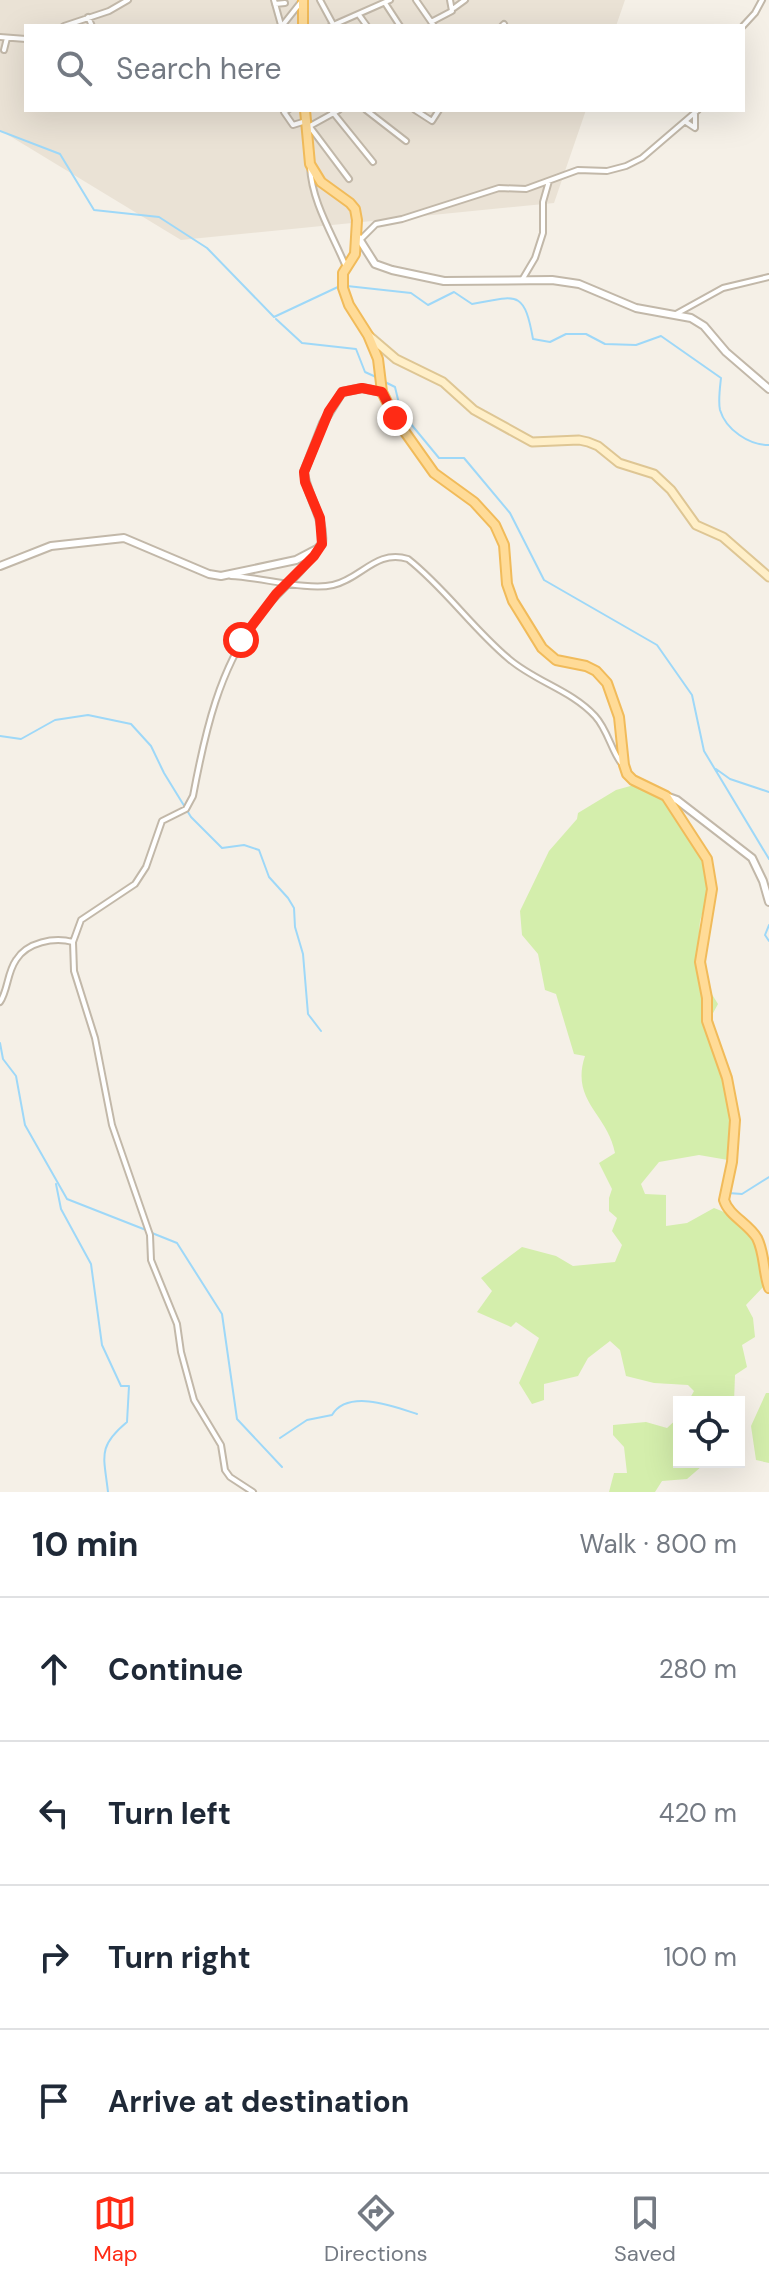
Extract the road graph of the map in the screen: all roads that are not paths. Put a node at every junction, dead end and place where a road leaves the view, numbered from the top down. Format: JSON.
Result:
{"nodes":[{"id":1,"x":128,"y":0,"type":"edge"},
{"id":2,"x":303,"y":0,"type":"edge"},
{"id":3,"x":320,"y":0,"type":"edge"},
{"id":4,"x":416,"y":0,"type":"edge"},
{"id":5,"x":450,"y":0,"type":"edge"},
{"id":6,"x":465,"y":0,"type":"edge"},
{"id":7,"x":762,"y":0,"type":"edge"},
{"id":8,"x":388,"y":1,"type":"edge"},
{"id":9,"x":275,"y":2,"type":"edge"},
{"id":10,"x":285,"y":3,"type":"dead end"},
{"id":11,"x":453,"y":9,"type":"junction"},
{"id":12,"x":359,"y":15,"type":"junction"},
{"id":13,"x":88,"y":17,"type":"junction"},
{"id":14,"x":69,"y":24,"type":"edge"},
{"id":15,"x":91,"y":24,"type":"edge"},
{"id":16,"x":281,"y":24,"type":"edge"},
{"id":17,"x":284,"y":24,"type":"edge"},
{"id":18,"x":303,"y":24,"type":"edge"},
{"id":19,"x":332,"y":24,"type":"edge"},
{"id":20,"x":338,"y":24,"type":"edge"},
{"id":21,"x":366,"y":24,"type":"edge"},
{"id":22,"x":399,"y":24,"type":"edge"},
{"id":23,"x":433,"y":24,"type":"edge"},
{"id":24,"x":745,"y":24,"type":"edge"},
{"id":25,"x":0,"y":37,"type":"edge"},
{"id":26,"x":7,"y":38,"type":"junction"},
{"id":27,"x":24,"y":39,"type":"edge"},
{"id":28,"x":4,"y":50,"type":"dead end"},
{"id":29,"x":284,"y":112,"type":"edge"},
{"id":30,"x":305,"y":112,"type":"edge"},
{"id":31,"x":333,"y":112,"type":"edge"},
{"id":32,"x":336,"y":112,"type":"edge"},
{"id":33,"x":369,"y":112,"type":"edge"},
{"id":34,"x":418,"y":112,"type":"edge"},
{"id":35,"x":438,"y":112,"type":"edge"},
{"id":36,"x":696,"y":112,"type":"edge"},
{"id":37,"x":685,"y":122,"type":"junction"},
{"id":38,"x":307,"y":125,"type":"junction"},
{"id":39,"x":406,"y":141,"type":"dead end"},
{"id":40,"x":373,"y":162,"type":"dead end"},
{"id":41,"x":310,"y":164,"type":"junction"},
{"id":42,"x":349,"y":179,"type":"dead end"},
{"id":43,"x":549,"y":181,"type":"junction"},
{"id":44,"x":358,"y":237,"type":"junction"},
{"id":45,"x":347,"y":269,"type":"junction"},
{"id":46,"x":769,"y":277,"type":"edge"},
{"id":47,"x":521,"y":282,"type":"junction"},
{"id":48,"x":675,"y":314,"type":"junction"},
{"id":49,"x":368,"y":335,"type":"junction"},
{"id":50,"x":381,"y":384,"type":"junction"},
{"id":51,"x":769,"y":389,"type":"edge"},
{"id":52,"x":317,"y":549,"type":"junction"},
{"id":53,"x":0,"y":566,"type":"edge"},
{"id":54,"x":221,"y":576,"type":"junction"},
{"id":55,"x":769,"y":577,"type":"edge"},
{"id":56,"x":288,"y":582,"type":"junction"},
{"id":57,"x":624,"y":765,"type":"junction"},
{"id":58,"x":666,"y":796,"type":"junction"},
{"id":59,"x":769,"y":902,"type":"edge"},
{"id":60,"x":73,"y":942,"type":"junction"},
{"id":61,"x":0,"y":1002,"type":"edge"},
{"id":62,"x":769,"y":1288,"type":"edge"},
{"id":63,"x":253,"y":1492,"type":"edge"}],
"edges":[{"from":1,"to":13,"type":"street"},
{"from":2,"to":17,"type":"street"},
{"from":2,"to":18,"type":"main road"},
{"from":3,"to":19,"type":"street"},
{"from":4,"to":23,"type":"street"},
{"from":5,"to":11,"type":"street"},
{"from":6,"to":11,"type":"street"},
{"from":7,"to":24,"type":"street"},
{"from":8,"to":12,"type":"street"},
{"from":8,"to":22,"type":"street"},
{"from":9,"to":10,"type":"street"},
{"from":9,"to":16,"type":"street"},
{"from":11,"to":23,"type":"street"},
{"from":12,"to":20,"type":"street"},
{"from":12,"to":21,"type":"street"},
{"from":13,"to":14,"type":"street"},
{"from":13,"to":15,"type":"street"},
{"from":25,"to":26,"type":"street"},
{"from":26,"to":27,"type":"street"},
{"from":26,"to":28,"type":"street"},
{"from":29,"to":38,"type":"street"},
{"from":30,"to":38,"type":"main road"},
{"from":31,"to":38,"type":"street"},
{"from":32,"to":40,"type":"street"},
{"from":33,"to":39,"type":"street"},
{"from":34,"to":35,"type":"street"},
{"from":36,"to":37,"type":"street"},
{"from":36,"to":37,"type":"street"},
{"from":37,"to":43,"type":"street"},
{"from":38,"to":41,"type":"main road"},
{"from":38,"to":42,"type":"street"},
{"from":41,"to":44,"type":"main road"},
{"from":41,"to":45,"type":"street"},
{"from":43,"to":44,"type":"street"},
{"from":43,"to":47,"type":"street"},
{"from":44,"to":45,"type":"main road"},
{"from":44,"to":47,"type":"street"},
{"from":45,"to":49,"type":"main road"},
{"from":46,"to":48,"type":"street"},
{"from":47,"to":48,"type":"street"},
{"from":48,"to":51,"type":"street"},
{"from":49,"to":50,"type":"main road"},
{"from":49,"to":55,"type":"main road"},
{"from":50,"to":52,"type":"street"},
{"from":50,"to":57,"type":"main road"},
{"from":52,"to":54,"type":"street"},
{"from":52,"to":56,"type":"street"},
{"from":53,"to":54,"type":"street"},
{"from":54,"to":56,"type":"street"},
{"from":56,"to":57,"type":"street"},
{"from":56,"to":60,"type":"street"},
{"from":57,"to":58,"type":"main road"},
{"from":58,"to":59,"type":"street"},
{"from":58,"to":62,"type":"main road"},
{"from":60,"to":61,"type":"street"},
{"from":60,"to":63,"type":"street"}]}
